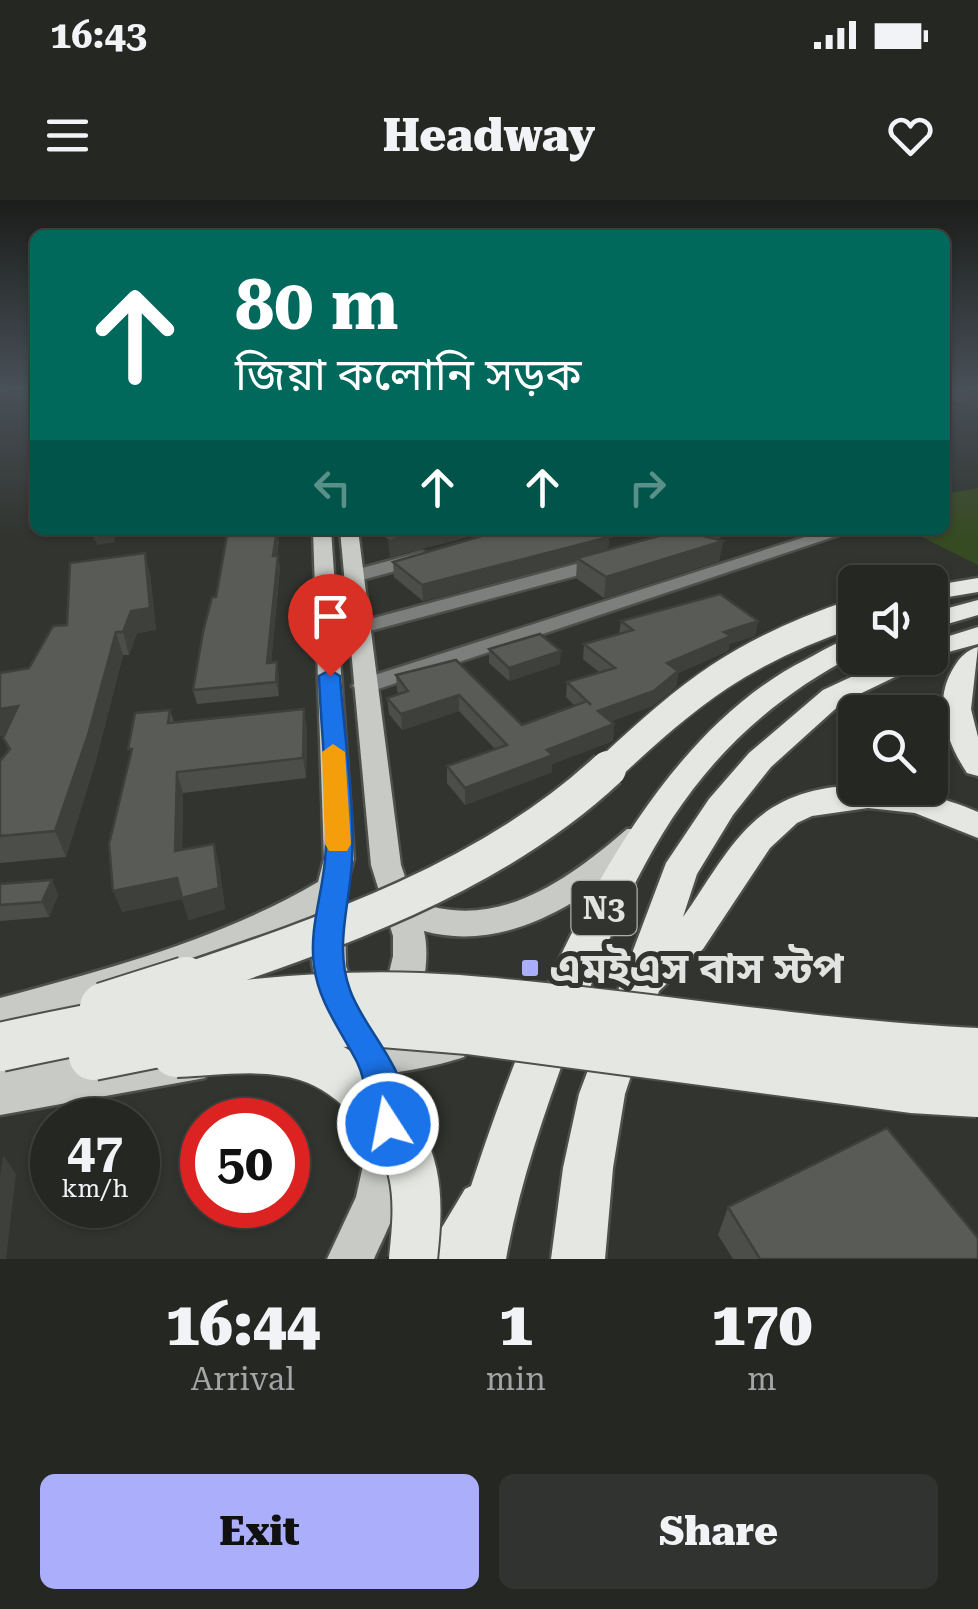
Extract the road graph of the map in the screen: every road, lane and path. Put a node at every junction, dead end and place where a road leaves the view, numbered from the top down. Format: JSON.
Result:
{"nodes":[{"id":1,"x":322,"y":535,"type":"edge"},
{"id":2,"x":350,"y":535,"type":"edge"},
{"id":3,"x":708,"y":535,"type":"edge"},
{"id":4,"x":830,"y":535,"type":"edge"},
{"id":5,"x":442,"y":553,"type":"edge"},
{"id":6,"x":354,"y":576,"type":"junction"},
{"id":7,"x":978,"y":585,"type":"edge"},
{"id":8,"x":948,"y":590,"type":"edge"},
{"id":9,"x":978,"y":608,"type":"edge"},
{"id":10,"x":948,"y":616,"type":"edge"},
{"id":11,"x":838,"y":619,"type":"edge"},
{"id":12,"x":362,"y":627,"type":"junction"},
{"id":13,"x":978,"y":635,"type":"edge"},
{"id":14,"x":948,"y":645,"type":"edge"},
{"id":15,"x":838,"y":653,"type":"edge"},
{"id":16,"x":978,"y":655,"type":"edge"},
{"id":17,"x":877,"y":675,"type":"edge"},
{"id":18,"x":364,"y":686,"type":"junction"},
{"id":19,"x":978,"y":766,"type":"edge"},
{"id":20,"x":978,"y":826,"type":"edge"},
{"id":21,"x":643,"y":830,"type":"junction"},
{"id":22,"x":335,"y":874,"type":"junction"},
{"id":23,"x":398,"y":907,"type":"junction"},
{"id":24,"x":639,"y":983,"type":"junction"},
{"id":25,"x":0,"y":1012,"type":"edge"},
{"id":26,"x":552,"y":1029,"type":"junction"},
{"id":27,"x":0,"y":1038,"type":"edge"},
{"id":28,"x":0,"y":1047,"type":"edge"},
{"id":29,"x":978,"y":1052,"type":"edge"},
{"id":30,"x":93,"y":1056,"type":"junction"},
{"id":31,"x":373,"y":1057,"type":"junction"},
{"id":32,"x":0,"y":1072,"type":"edge"},
{"id":33,"x":978,"y":1093,"type":"edge"},
{"id":34,"x":0,"y":1097,"type":"edge"},
{"id":35,"x":491,"y":1194,"type":"junction"},
{"id":36,"x":350,"y":1259,"type":"edge"},
{"id":37,"x":413,"y":1259,"type":"edge"},
{"id":38,"x":450,"y":1259,"type":"edge"},
{"id":39,"x":479,"y":1259,"type":"edge"},
{"id":40,"x":578,"y":1259,"type":"edge"}],
"edges":[{"from":1,"to":22,"type":"main road"},
{"from":2,"to":6,"type":"main road"},
{"from":3,"to":12,"type":"street"},
{"from":4,"to":18,"type":"street"},
{"from":5,"to":6,"type":"street"},
{"from":6,"to":12,"type":"main road"},
{"from":7,"to":8,"type":"highway"},
{"from":9,"to":10,"type":"highway"},
{"from":11,"to":27,"type":"highway","bridge":true},
{"from":12,"to":18,"type":"main road"},
{"from":13,"to":14,"type":"highway"},
{"from":15,"to":21,"type":"highway","number":"N3"},
{"from":16,"to":19,"type":"highway"},
{"from":17,"to":24,"type":"highway","number":"N3"},
{"from":18,"to":23,"type":"main road"},
{"from":20,"to":24,"type":"highway"},
{"from":21,"to":23,"type":"main road"},
{"from":21,"to":26,"type":"highway","number":"N3"},
{"from":22,"to":25,"type":"main road"},
{"from":22,"to":31,"type":"main road"},
{"from":23,"to":31,"type":"main road"},
{"from":24,"to":40,"type":"highway","number":"N3"},
{"from":26,"to":31,"type":"main road"},
{"from":26,"to":35,"type":"highway","number":"N3"},
{"from":28,"to":29,"type":"highway","bridge":true},
{"from":30,"to":32,"type":"main road"},
{"from":30,"to":33,"type":"highway","bridge":true},
{"from":30,"to":37,"type":"highway","bridge":true},
{"from":31,"to":34,"type":"main road"},
{"from":31,"to":36,"type":"main road"},
{"from":35,"to":38,"type":"highway"},
{"from":35,"to":39,"type":"highway","number":"N3"}]}
